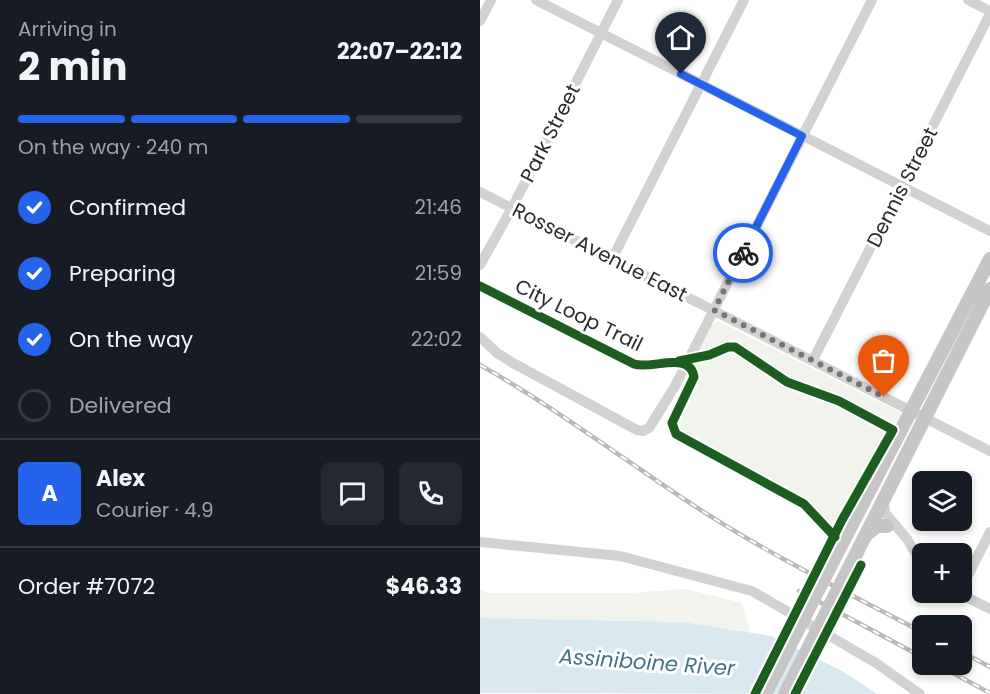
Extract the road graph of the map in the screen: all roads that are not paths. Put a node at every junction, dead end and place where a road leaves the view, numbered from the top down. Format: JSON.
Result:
{"nodes":[{"id":1,"x":491,"y":0,"type":"edge"},
{"id":2,"x":536,"y":0,"type":"edge"},
{"id":3,"x":618,"y":0,"type":"edge"},
{"id":4,"x":744,"y":0,"type":"edge"},
{"id":5,"x":872,"y":0,"type":"edge"},
{"id":6,"x":968,"y":0,"type":"edge"},
{"id":7,"x":990,"y":13,"type":"edge"},
{"id":8,"x":480,"y":21,"type":"edge"},
{"id":9,"x":601,"y":33,"type":"junction"},
{"id":10,"x":702,"y":84,"type":"junction"},
{"id":11,"x":802,"y":136,"type":"junction"},
{"id":12,"x":902,"y":186,"type":"junction"},
{"id":13,"x":480,"y":192,"type":"edge"},
{"id":14,"x":512,"y":208,"type":"junction"},
{"id":15,"x":990,"y":231,"type":"edge"},
{"id":16,"x":612,"y":259,"type":"junction"},
{"id":17,"x":990,"y":259,"type":"edge"},
{"id":18,"x":480,"y":265,"type":"edge"},
{"id":19,"x":990,"y":289,"type":"edge"},
{"id":20,"x":714,"y":310,"type":"junction"},
{"id":21,"x":480,"y":337,"type":"edge"},
{"id":22,"x":813,"y":360,"type":"junction"},
{"id":23,"x":918,"y":414,"type":"junction"},
{"id":24,"x":893,"y":448,"type":"junction"},
{"id":25,"x":990,"y":451,"type":"edge"},
{"id":26,"x":885,"y":495,"type":"junction"},
{"id":27,"x":874,"y":518,"type":"junction"},
{"id":28,"x":887,"y":526,"type":"junction"},
{"id":29,"x":990,"y":532,"type":"edge"},
{"id":30,"x":864,"y":538,"type":"junction"},
{"id":31,"x":907,"y":539,"type":"junction"},
{"id":32,"x":480,"y":542,"type":"edge"},
{"id":33,"x":912,"y":547,"type":"edge"},
{"id":34,"x":972,"y":567,"type":"edge"},
{"id":35,"x":972,"y":600,"type":"edge"},
{"id":36,"x":990,"y":609,"type":"edge"},
{"id":37,"x":765,"y":694,"type":"edge"},
{"id":38,"x":785,"y":694,"type":"edge"},
{"id":39,"x":920,"y":694,"type":"edge"}],
"edges":[{"from":1,"to":8,"type":"street"},
{"from":2,"to":9,"type":"street"},
{"from":3,"to":9,"type":"street","name":"Park Street"},
{"from":4,"to":10,"type":"street"},
{"from":5,"to":11,"type":"street"},
{"from":6,"to":7,"type":"street"},
{"from":7,"to":12,"type":"street","name":"Dennis Street"},
{"from":9,"to":10,"type":"street"},
{"from":9,"to":14,"type":"street","name":"Park Street"},
{"from":10,"to":11,"type":"street"},
{"from":10,"to":16,"type":"street"},
{"from":11,"to":12,"type":"street"},
{"from":11,"to":20,"type":"street"},
{"from":12,"to":15,"type":"street"},
{"from":12,"to":22,"type":"street","name":"Dennis Street"},
{"from":13,"to":14,"type":"street","name":"Rosser Avenue East"},
{"from":14,"to":16,"type":"street","name":"Rosser Avenue East"},
{"from":14,"to":18,"type":"street","name":"Park Street"},
{"from":16,"to":20,"type":"street","name":"Rosser Avenue East"},
{"from":17,"to":23,"type":"main road"},
{"from":19,"to":23,"type":"main road"},
{"from":20,"to":21,"type":"street"},
{"from":20,"to":22,"type":"street","name":"Rosser Avenue East"},
{"from":22,"to":23,"type":"street","name":"Rosser Avenue East"},
{"from":23,"to":24,"type":"main road"},
{"from":23,"to":25,"type":"street","name":"Rosser Avenue East"},
{"from":23,"to":26,"type":"main road"},
{"from":24,"to":27,"type":"main road"},
{"from":24,"to":37,"type":"main road","bridge":true},
{"from":26,"to":27,"type":"main road"},
{"from":26,"to":31,"type":"street"},
{"from":27,"to":28,"type":"street"},
{"from":27,"to":30,"type":"main road"},
{"from":28,"to":30,"type":"main road"},
{"from":28,"to":31,"type":"street"},
{"from":29,"to":34,"type":"street"},
{"from":30,"to":38,"type":"main road","bridge":true},
{"from":31,"to":33,"type":"street"},
{"from":32,"to":39,"type":"street"},
{"from":35,"to":36,"type":"street"}]}
